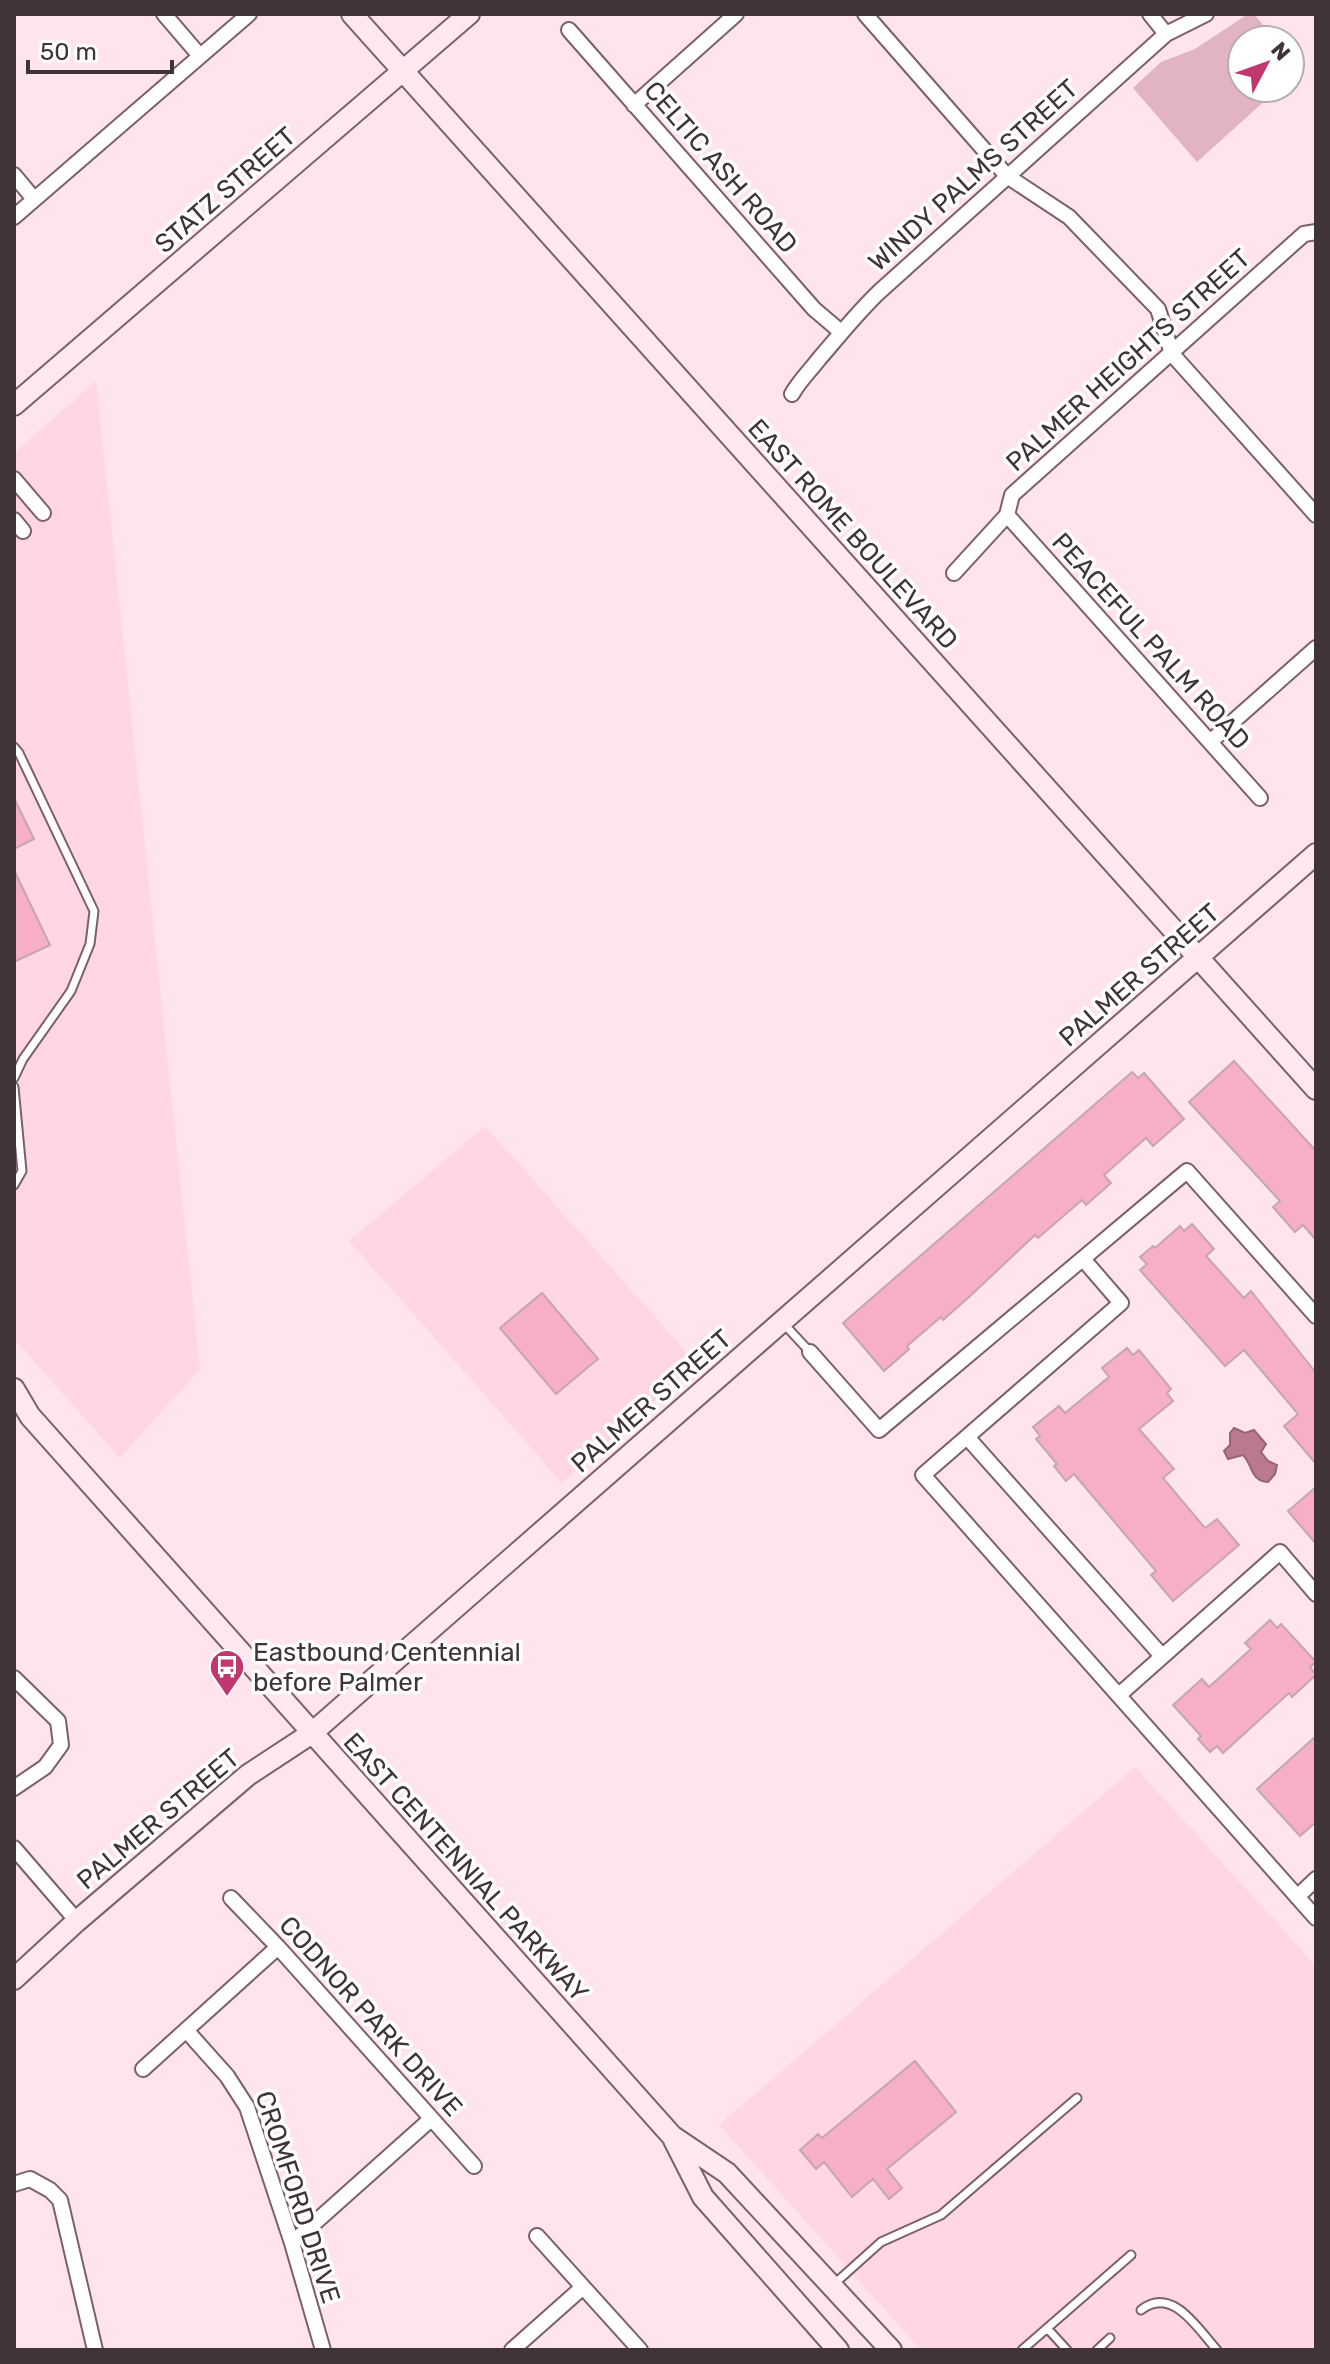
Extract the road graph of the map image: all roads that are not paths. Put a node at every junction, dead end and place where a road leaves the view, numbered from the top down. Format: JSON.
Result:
{"nodes":[{"id":1,"x":164,"y":14,"type":"edge"},
{"id":2,"x":249,"y":14,"type":"edge"},
{"id":3,"x":352,"y":14,"type":"edge"},
{"id":4,"x":469,"y":14,"type":"edge"},
{"id":5,"x":736,"y":14,"type":"edge"},
{"id":6,"x":865,"y":14,"type":"edge"},
{"id":7,"x":1150,"y":14,"type":"edge"},
{"id":8,"x":1197,"y":16,"type":"edge"},
{"id":9,"x":569,"y":30,"type":"dead end"},
{"id":10,"x":1166,"y":34,"type":"junction"},
{"id":11,"x":200,"y":56,"type":"junction"},
{"id":12,"x":403,"y":72,"type":"junction"},
{"id":13,"x":634,"y":105,"type":"junction"},
{"id":14,"x":14,"y":175,"type":"edge"},
{"id":15,"x":1007,"y":176,"type":"junction"},
{"id":16,"x":34,"y":199,"type":"junction"},
{"id":17,"x":14,"y":217,"type":"edge"},
{"id":18,"x":1316,"y":232,"type":"edge"},
{"id":19,"x":841,"y":332,"type":"junction"},
{"id":20,"x":1172,"y":354,"type":"junction"},
{"id":21,"x":792,"y":394,"type":"dead end"},
{"id":22,"x":14,"y":405,"type":"edge"},
{"id":23,"x":14,"y":479,"type":"edge"},
{"id":24,"x":43,"y":513,"type":"dead end"},
{"id":25,"x":1007,"y":515,"type":"junction"},
{"id":26,"x":1316,"y":515,"type":"edge"},
{"id":27,"x":954,"y":573,"type":"dead end"},
{"id":28,"x":1316,"y":648,"type":"edge"},
{"id":29,"x":1210,"y":742,"type":"junction"},
{"id":30,"x":14,"y":747,"type":"edge"},
{"id":31,"x":1260,"y":798,"type":"dead end"},
{"id":32,"x":1316,"y":854,"type":"edge"},
{"id":33,"x":1198,"y":959,"type":"junction"},
{"id":34,"x":14,"y":1078,"type":"edge"},
{"id":35,"x":14,"y":1087,"type":"edge"},
{"id":36,"x":1316,"y":1089,"type":"edge"},
{"id":37,"x":14,"y":1185,"type":"edge"},
{"id":38,"x":1083,"y":1259,"type":"junction"},
{"id":39,"x":1316,"y":1316,"type":"edge"},
{"id":40,"x":782,"y":1322,"type":"junction"},
{"id":41,"x":810,"y":1352,"type":"joint"},
{"id":42,"x":14,"y":1389,"type":"edge"},
{"id":43,"x":22,"y":1409,"type":"edge"},
{"id":44,"x":967,"y":1437,"type":"junction"},
{"id":45,"x":1316,"y":1594,"type":"edge"},
{"id":46,"x":1162,"y":1656,"type":"junction"},
{"id":47,"x":14,"y":1678,"type":"edge"},
{"id":48,"x":1119,"y":1695,"type":"junction"},
{"id":49,"x":312,"y":1733,"type":"junction"},
{"id":50,"x":14,"y":1788,"type":"edge"},
{"id":51,"x":14,"y":1848,"type":"edge"},
{"id":52,"x":1316,"y":1879,"type":"edge"},
{"id":53,"x":1297,"y":1897,"type":"junction"},
{"id":54,"x":231,"y":1898,"type":"dead end"},
{"id":55,"x":1316,"y":1918,"type":"edge"},
{"id":56,"x":77,"y":1921,"type":"junction"},
{"id":57,"x":278,"y":1947,"type":"junction"},
{"id":58,"x":14,"y":1979,"type":"edge"},
{"id":59,"x":186,"y":2030,"type":"junction"},
{"id":60,"x":143,"y":2069,"type":"dead end"},
{"id":61,"x":1077,"y":2098,"type":"dead end"},
{"id":62,"x":431,"y":2119,"type":"junction"},
{"id":63,"x":672,"y":2136,"type":"junction"},
{"id":64,"x":474,"y":2166,"type":"dead end"},
{"id":65,"x":14,"y":2184,"type":"edge"},
{"id":66,"x":537,"y":2236,"type":"dead end"},
{"id":67,"x":292,"y":2243,"type":"junction"},
{"id":68,"x":1131,"y":2255,"type":"dead end"},
{"id":69,"x":832,"y":2286,"type":"junction"},
{"id":70,"x":583,"y":2287,"type":"junction"},
{"id":71,"x":1141,"y":2310,"type":"dead end"},
{"id":72,"x":1047,"y":2328,"type":"junction"},
{"id":73,"x":1110,"y":2338,"type":"dead end"},
{"id":74,"x":95,"y":2350,"type":"edge"},
{"id":75,"x":323,"y":2350,"type":"edge"},
{"id":76,"x":512,"y":2350,"type":"edge"},
{"id":77,"x":640,"y":2350,"type":"edge"},
{"id":78,"x":838,"y":2350,"type":"edge"},
{"id":79,"x":891,"y":2350,"type":"edge"},
{"id":80,"x":1022,"y":2350,"type":"edge"},
{"id":81,"x":1067,"y":2350,"type":"edge"},
{"id":82,"x":1097,"y":2350,"type":"edge"},
{"id":83,"x":1217,"y":2350,"type":"edge"}],
"edges":[{"from":1,"to":11,"type":"street"},
{"from":2,"to":11,"type":"street"},
{"from":3,"to":12,"type":"street","name":"EAST ROME BOULEVARD"},
{"from":4,"to":12,"type":"street","name":"STATZ STREET"},
{"from":5,"to":13,"type":"street"},
{"from":6,"to":15,"type":"street"},
{"from":7,"to":10,"type":"street"},
{"from":8,"to":10,"type":"street","name":"WINDY PALMS STREET"},
{"from":9,"to":13,"type":"street","name":"CELTIC ASH ROAD"},
{"from":10,"to":15,"type":"street","name":"WINDY PALMS STREET"},
{"from":11,"to":16,"type":"street"},
{"from":12,"to":22,"type":"street","name":"STATZ STREET"},
{"from":12,"to":33,"type":"street","name":"EAST ROME BOULEVARD"},
{"from":13,"to":19,"type":"street","name":"CELTIC ASH ROAD"},
{"from":14,"to":16,"type":"street"},
{"from":15,"to":19,"type":"street","name":"WINDY PALMS STREET"},
{"from":15,"to":20,"type":"street"},
{"from":16,"to":17,"type":"street"},
{"from":18,"to":20,"type":"street","name":"PALMER HEIGHTS STREET"},
{"from":19,"to":21,"type":"street","name":"WINDY PALMS STREET"},
{"from":20,"to":25,"type":"street","name":"PALMER HEIGHTS STREET"},
{"from":20,"to":26,"type":"street"},
{"from":23,"to":24,"type":"street"},
{"from":25,"to":27,"type":"street","name":"PALMER HEIGHTS STREET"},
{"from":25,"to":29,"type":"street","name":"PEACEFUL PALM ROAD"},
{"from":28,"to":29,"type":"street"},
{"from":29,"to":31,"type":"street","name":"PEACEFUL PALM ROAD"},
{"from":30,"to":34,"type":"lane"},
{"from":32,"to":33,"type":"street","name":"PALMER STREET"},
{"from":33,"to":36,"type":"street","name":"EAST ROME BOULEVARD"},
{"from":33,"to":40,"type":"street","name":"PALMER STREET"},
{"from":35,"to":37,"type":"lane"},
{"from":38,"to":39,"type":"street"},
{"from":38,"to":41,"type":"street"},
{"from":38,"to":44,"type":"street"},
{"from":40,"to":41,"type":"lane"},
{"from":40,"to":49,"type":"street","name":"PALMER STREET"},
{"from":42,"to":43,"type":"street","name":"EAST CENTENNIAL PARKWAY"},
{"from":43,"to":49,"type":"street","name":"EAST CENTENNIAL PARKWAY"},
{"from":44,"to":46,"type":"street"},
{"from":44,"to":48,"type":"street"},
{"from":45,"to":46,"type":"street"},
{"from":46,"to":48,"type":"street"},
{"from":47,"to":50,"type":"street"},
{"from":48,"to":53,"type":"street"},
{"from":49,"to":56,"type":"street","name":"PALMER STREET"},
{"from":49,"to":63,"type":"street","name":"EAST CENTENNIAL PARKWAY"},
{"from":51,"to":56,"type":"street"},
{"from":52,"to":53,"type":"street"},
{"from":53,"to":55,"type":"street"},
{"from":54,"to":57,"type":"street","name":"CODNOR PARK DRIVE"},
{"from":56,"to":58,"type":"street","name":"PALMER STREET"},
{"from":57,"to":59,"type":"street"},
{"from":57,"to":62,"type":"street","name":"CODNOR PARK DRIVE"},
{"from":59,"to":60,"type":"street"},
{"from":59,"to":67,"type":"street","name":"CROMFORD DRIVE"},
{"from":61,"to":69,"type":"lane"},
{"from":62,"to":64,"type":"street","name":"CODNOR PARK DRIVE"},
{"from":62,"to":67,"type":"street"},
{"from":63,"to":69,"type":"street","name":"EAST CENTENNIAL PARKWAY"},
{"from":63,"to":78,"type":"street","name":"EAST CENTENNIAL PARKWAY"},
{"from":65,"to":74,"type":"street"},
{"from":66,"to":70,"type":"street"},
{"from":67,"to":75,"type":"street","name":"CROMFORD DRIVE"},
{"from":68,"to":72,"type":"lane"},
{"from":69,"to":79,"type":"street","name":"EAST CENTENNIAL PARKWAY"},
{"from":70,"to":76,"type":"street"},
{"from":70,"to":77,"type":"street"},
{"from":71,"to":83,"type":"lane"},
{"from":72,"to":80,"type":"lane"},
{"from":72,"to":81,"type":"lane"},
{"from":73,"to":82,"type":"lane"}]}
